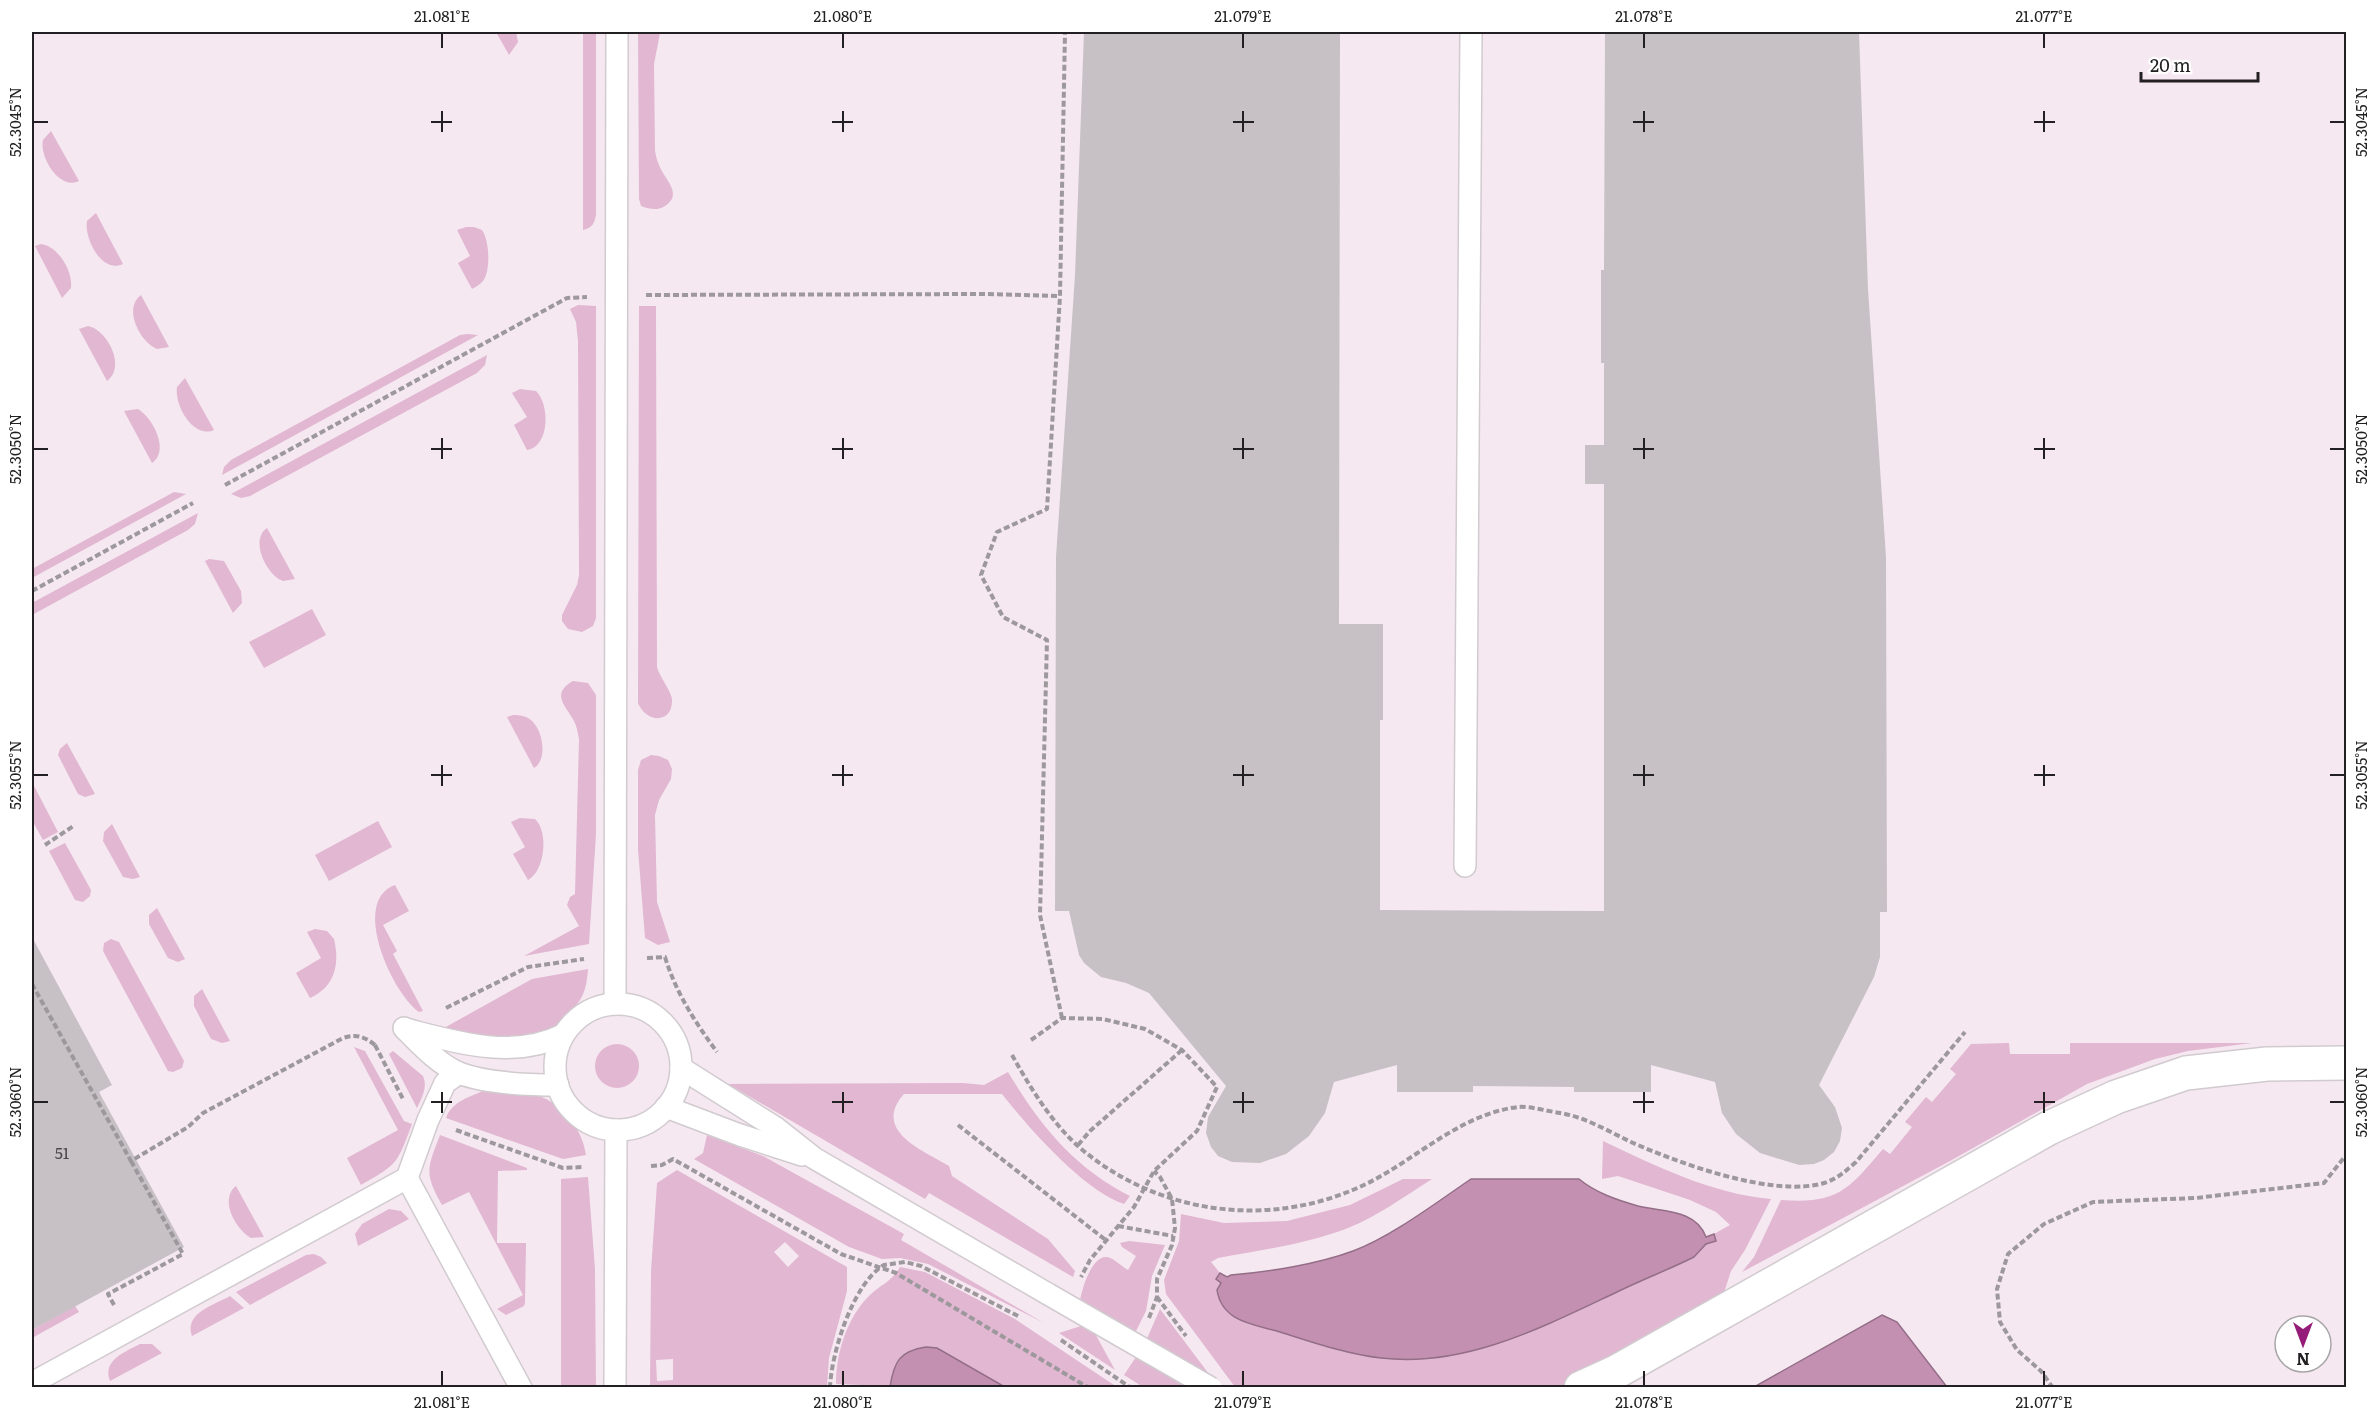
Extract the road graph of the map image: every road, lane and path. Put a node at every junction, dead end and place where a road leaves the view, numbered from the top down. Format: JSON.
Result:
{"nodes":[{"id":1,"x":617,"y":32,"type":"edge"},
{"id":2,"x":1065,"y":32,"type":"edge"},
{"id":3,"x":1471,"y":32,"type":"edge"},
{"id":4,"x":193,"y":503,"type":"dead end"},
{"id":5,"x":32,"y":591,"type":"edge"},
{"id":6,"x":75,"y":825,"type":"dead end"},
{"id":7,"x":45,"y":845,"type":"dead end"},
{"id":8,"x":1466,"y":866,"type":"dead end"},
{"id":9,"x":589,"y":958,"type":"dead end"},
{"id":10,"x":647,"y":958,"type":"dead end"},
{"id":11,"x":32,"y":984,"type":"edge"},
{"id":12,"x":615,"y":1004,"type":"junction"},
{"id":13,"x":439,"y":1011,"type":"dead end"},
{"id":14,"x":1062,"y":1018,"type":"junction"},
{"id":15,"x":1965,"y":1032,"type":"dead end"},
{"id":16,"x":563,"y":1035,"type":"junction"},
{"id":17,"x":1031,"y":1040,"type":"dead end"},
{"id":18,"x":384,"y":1041,"type":"dead end"},
{"id":19,"x":375,"y":1045,"type":"junction"},
{"id":20,"x":1182,"y":1050,"type":"junction"},
{"id":21,"x":1012,"y":1054,"type":"dead end"},
{"id":22,"x":720,"y":1056,"type":"dead end"},
{"id":23,"x":2346,"y":1063,"type":"edge"},
{"id":24,"x":681,"y":1068,"type":"junction"},
{"id":25,"x":459,"y":1073,"type":"junction"},
{"id":26,"x":558,"y":1085,"type":"junction"},
{"id":27,"x":406,"y":1104,"type":"dead end"},
{"id":28,"x":666,"y":1107,"type":"junction"},
{"id":29,"x":958,"y":1125,"type":"dead end"},
{"id":30,"x":455,"y":1130,"type":"dead end"},
{"id":31,"x":616,"y":1130,"type":"junction"},
{"id":32,"x":1078,"y":1145,"type":"junction"},
{"id":33,"x":2346,"y":1155,"type":"edge"},
{"id":34,"x":814,"y":1158,"type":"junction"},
{"id":35,"x":131,"y":1161,"type":"junction"},
{"id":36,"x":651,"y":1166,"type":"dead end"},
{"id":37,"x":583,"y":1167,"type":"dead end"},
{"id":38,"x":1154,"y":1171,"type":"junction"},
{"id":39,"x":407,"y":1178,"type":"junction"},
{"id":40,"x":1144,"y":1189,"type":"junction"},
{"id":41,"x":1172,"y":1199,"type":"junction"},
{"id":42,"x":1118,"y":1226,"type":"junction"},
{"id":43,"x":1173,"y":1236,"type":"junction"},
{"id":44,"x":1107,"y":1241,"type":"junction"},
{"id":45,"x":880,"y":1268,"type":"junction"},
{"id":46,"x":1079,"y":1280,"type":"dead end"},
{"id":47,"x":117,"y":1310,"type":"dead end"},
{"id":48,"x":1024,"y":1319,"type":"dead end"},
{"id":49,"x":1145,"y":1327,"type":"dead end"},
{"id":50,"x":1054,"y":1336,"type":"dead end"},
{"id":51,"x":1608,"y":1380,"type":"edge"},
{"id":52,"x":32,"y":1383,"type":"edge"},
{"id":53,"x":521,"y":1388,"type":"edge"},
{"id":54,"x":615,"y":1388,"type":"edge"},
{"id":55,"x":830,"y":1388,"type":"edge"},
{"id":56,"x":1089,"y":1388,"type":"edge"},
{"id":57,"x":1131,"y":1388,"type":"edge"},
{"id":58,"x":1210,"y":1388,"type":"edge"},
{"id":59,"x":1581,"y":1388,"type":"edge"},
{"id":60,"x":2053,"y":1388,"type":"edge"}],
"edges":[{"from":1,"to":12,"type":"lane"},
{"from":2,"to":14,"type":"path"},
{"from":3,"to":8,"type":"lane"},
{"from":4,"to":5,"type":"path"},
{"from":6,"to":7,"type":"path"},
{"from":9,"to":13,"type":"path"},
{"from":10,"to":22,"type":"path"},
{"from":11,"to":35,"type":"path"},
{"from":12,"to":16,"type":"lane"},
{"from":12,"to":24,"type":"lane"},
{"from":14,"to":17,"type":"path"},
{"from":14,"to":20,"type":"path"},
{"from":15,"to":41,"type":"path"},
{"from":16,"to":25,"type":"lane"},
{"from":16,"to":26,"type":"lane"},
{"from":18,"to":19,"type":"path"},
{"from":19,"to":27,"type":"path"},
{"from":19,"to":35,"type":"path"},
{"from":20,"to":32,"type":"path"},
{"from":20,"to":38,"type":"path"},
{"from":21,"to":32,"type":"path"},
{"from":23,"to":51,"type":"street"},
{"from":24,"to":28,"type":"lane"},
{"from":24,"to":34,"type":"lane"},
{"from":25,"to":26,"type":"lane"},
{"from":25,"to":39,"type":"lane"},
{"from":26,"to":31,"type":"lane"},
{"from":28,"to":31,"type":"lane"},
{"from":28,"to":34,"type":"lane"},
{"from":29,"to":44,"type":"path"},
{"from":30,"to":37,"type":"path"},
{"from":31,"to":54,"type":"lane"},
{"from":32,"to":40,"type":"path"},
{"from":33,"to":60,"type":"path"},
{"from":34,"to":58,"type":"lane","bridge":true},
{"from":35,"to":47,"type":"path"},
{"from":36,"to":45,"type":"path"},
{"from":38,"to":40,"type":"path"},
{"from":38,"to":41,"type":"path"},
{"from":39,"to":52,"type":"lane"},
{"from":39,"to":53,"type":"lane"},
{"from":40,"to":41,"type":"path"},
{"from":40,"to":42,"type":"path"},
{"from":41,"to":43,"type":"path"},
{"from":42,"to":43,"type":"path"},
{"from":42,"to":44,"type":"path"},
{"from":43,"to":49,"type":"path"},
{"from":44,"to":46,"type":"path"},
{"from":45,"to":48,"type":"path"},
{"from":45,"to":55,"type":"path"},
{"from":45,"to":56,"type":"path"},
{"from":50,"to":57,"type":"path"},
{"from":51,"to":59,"type":"street"}]}
